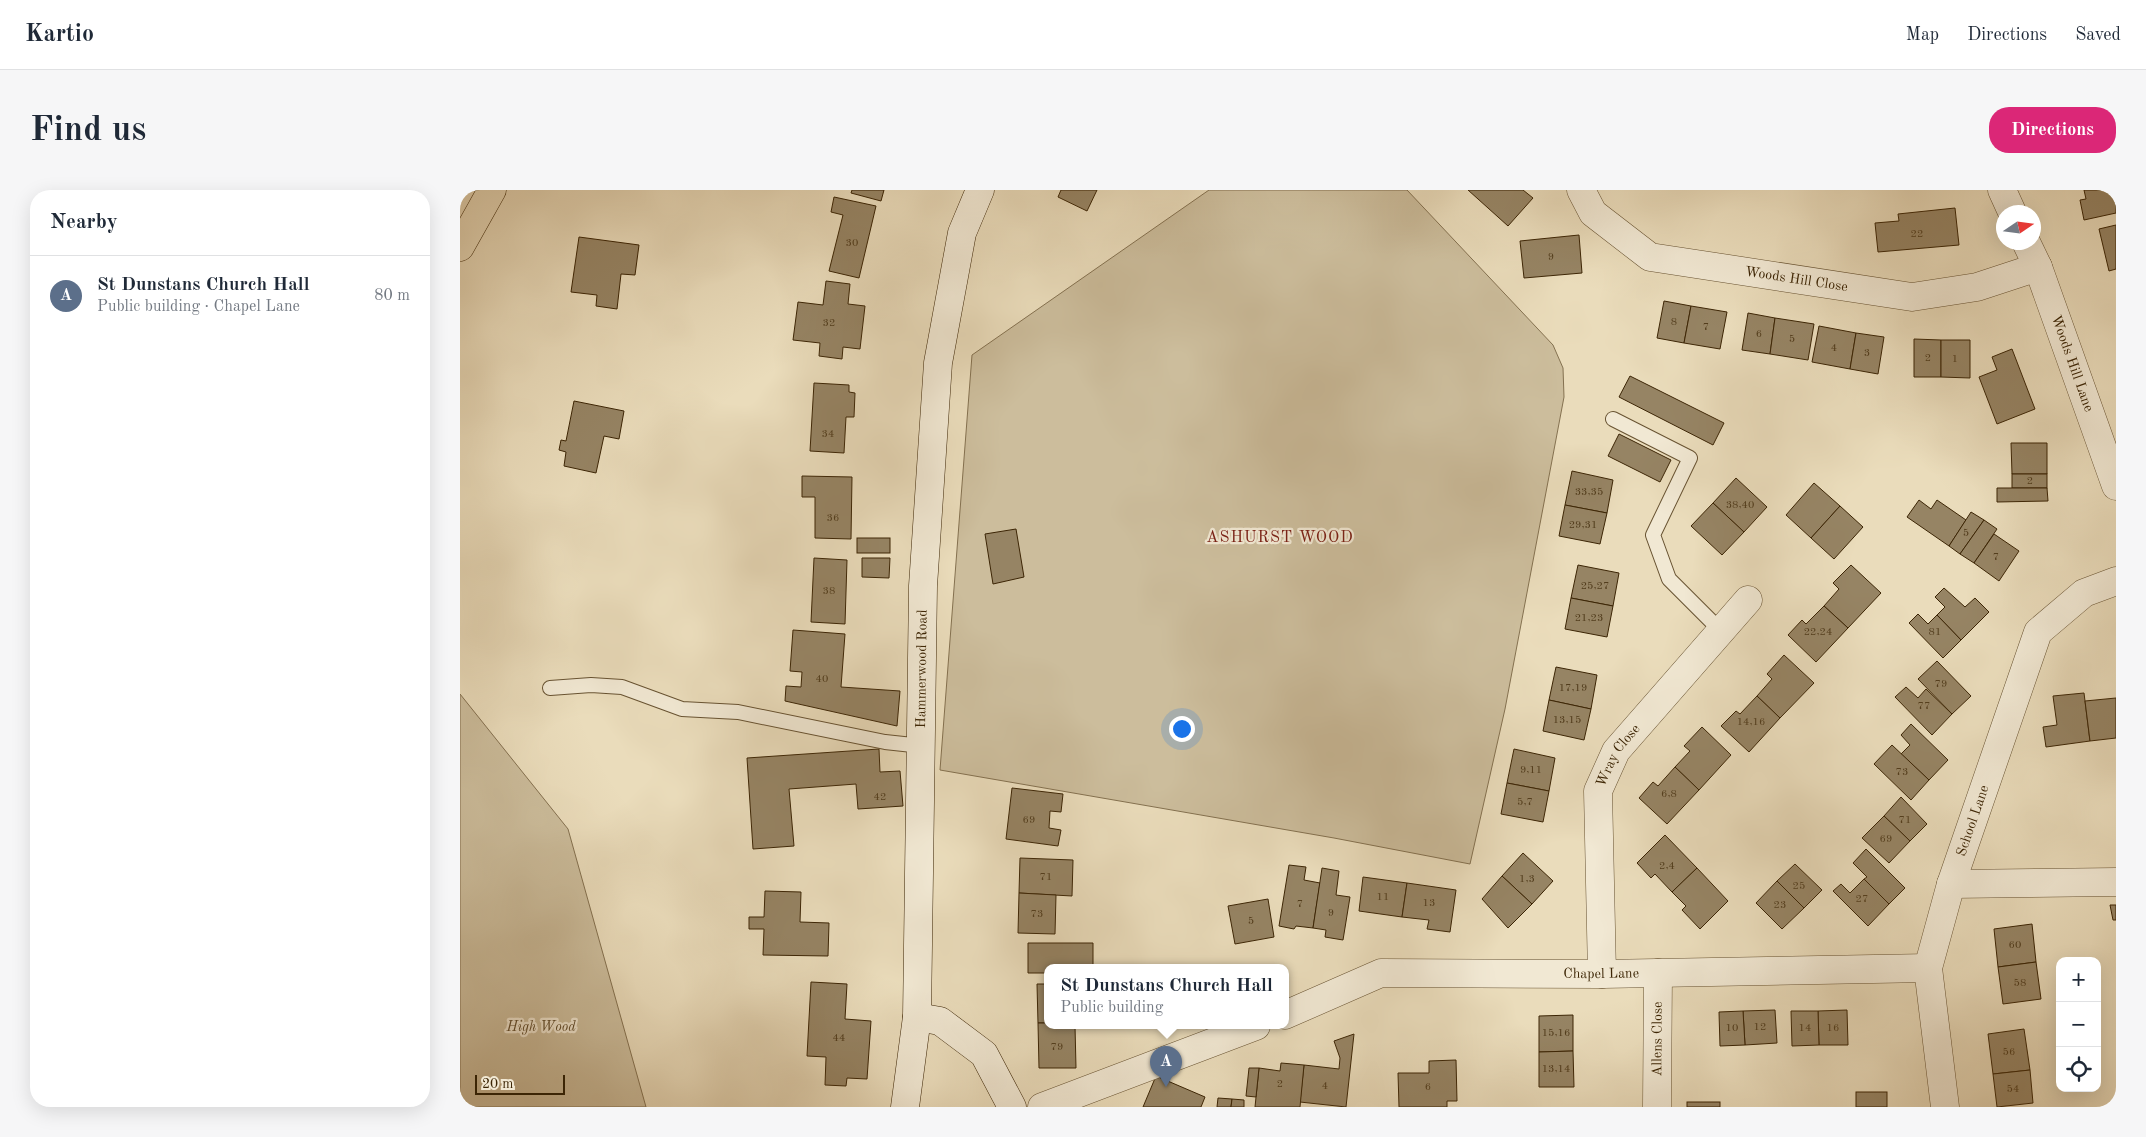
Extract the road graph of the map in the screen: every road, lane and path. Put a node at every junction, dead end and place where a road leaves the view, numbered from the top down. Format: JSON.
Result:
{"nodes":[{"id":1,"x":492,"y":190,"type":"edge"},
{"id":2,"x":980,"y":190,"type":"edge"},
{"id":3,"x":1581,"y":190,"type":"edge"},
{"id":4,"x":2002,"y":190,"type":"edge"},
{"id":5,"x":2009,"y":205,"type":"edge"},
{"id":6,"x":460,"y":247,"type":"edge"},
{"id":7,"x":2030,"y":250,"type":"edge"},
{"id":8,"x":2038,"y":267,"type":"junction"},
{"id":9,"x":1612,"y":419,"type":"dead end"},
{"id":10,"x":2116,"y":486,"type":"edge"},
{"id":11,"x":2116,"y":581,"type":"edge"},
{"id":12,"x":1748,"y":600,"type":"dead end"},
{"id":13,"x":1720,"y":630,"type":"junction"},
{"id":14,"x":550,"y":688,"type":"dead end"},
{"id":15,"x":922,"y":746,"type":"junction"},
{"id":16,"x":2116,"y":882,"type":"edge"},
{"id":17,"x":1951,"y":884,"type":"junction"},
{"id":18,"x":1928,"y":968,"type":"junction"},
{"id":19,"x":1658,"y":973,"type":"junction"},
{"id":20,"x":1602,"y":974,"type":"junction"},
{"id":21,"x":1289,"y":1013,"type":"edge"},
{"id":22,"x":917,"y":1016,"type":"junction"},
{"id":23,"x":1248,"y":1029,"type":"edge"},
{"id":24,"x":905,"y":1107,"type":"edge"},
{"id":25,"x":1012,"y":1107,"type":"edge"},
{"id":26,"x":1042,"y":1107,"type":"edge"},
{"id":27,"x":1657,"y":1107,"type":"edge"},
{"id":28,"x":1945,"y":1107,"type":"edge"}],
"edges":[{"from":1,"to":6,"type":"highway"},
{"from":2,"to":15,"type":"street","name":"Hammerwood Road"},
{"from":3,"to":8,"type":"street","name":"Woods Hill Close"},
{"from":4,"to":5,"type":"street"},
{"from":7,"to":8,"type":"street","name":"Woods Hill Lane"},
{"from":8,"to":10,"type":"street","name":"Woods Hill Lane"},
{"from":9,"to":13,"type":"lane"},
{"from":11,"to":17,"type":"street","name":"School Lane"},
{"from":12,"to":13,"type":"street","name":"Wray Close"},
{"from":13,"to":20,"type":"street","name":"Wray Close"},
{"from":14,"to":15,"type":"lane"},
{"from":15,"to":22,"type":"street","name":"Hammerwood Road"},
{"from":16,"to":17,"type":"street"},
{"from":17,"to":18,"type":"street","name":"School Lane"},
{"from":18,"to":19,"type":"street","name":"Chapel Lane"},
{"from":18,"to":28,"type":"street","name":"School Lane"},
{"from":19,"to":20,"type":"street","name":"Chapel Lane"},
{"from":19,"to":27,"type":"street","name":"Allens Close"},
{"from":20,"to":21,"type":"street","name":"Chapel Lane"},
{"from":22,"to":24,"type":"street","name":"Hammerwood Road"},
{"from":22,"to":25,"type":"street"},
{"from":23,"to":26,"type":"street"}]}
